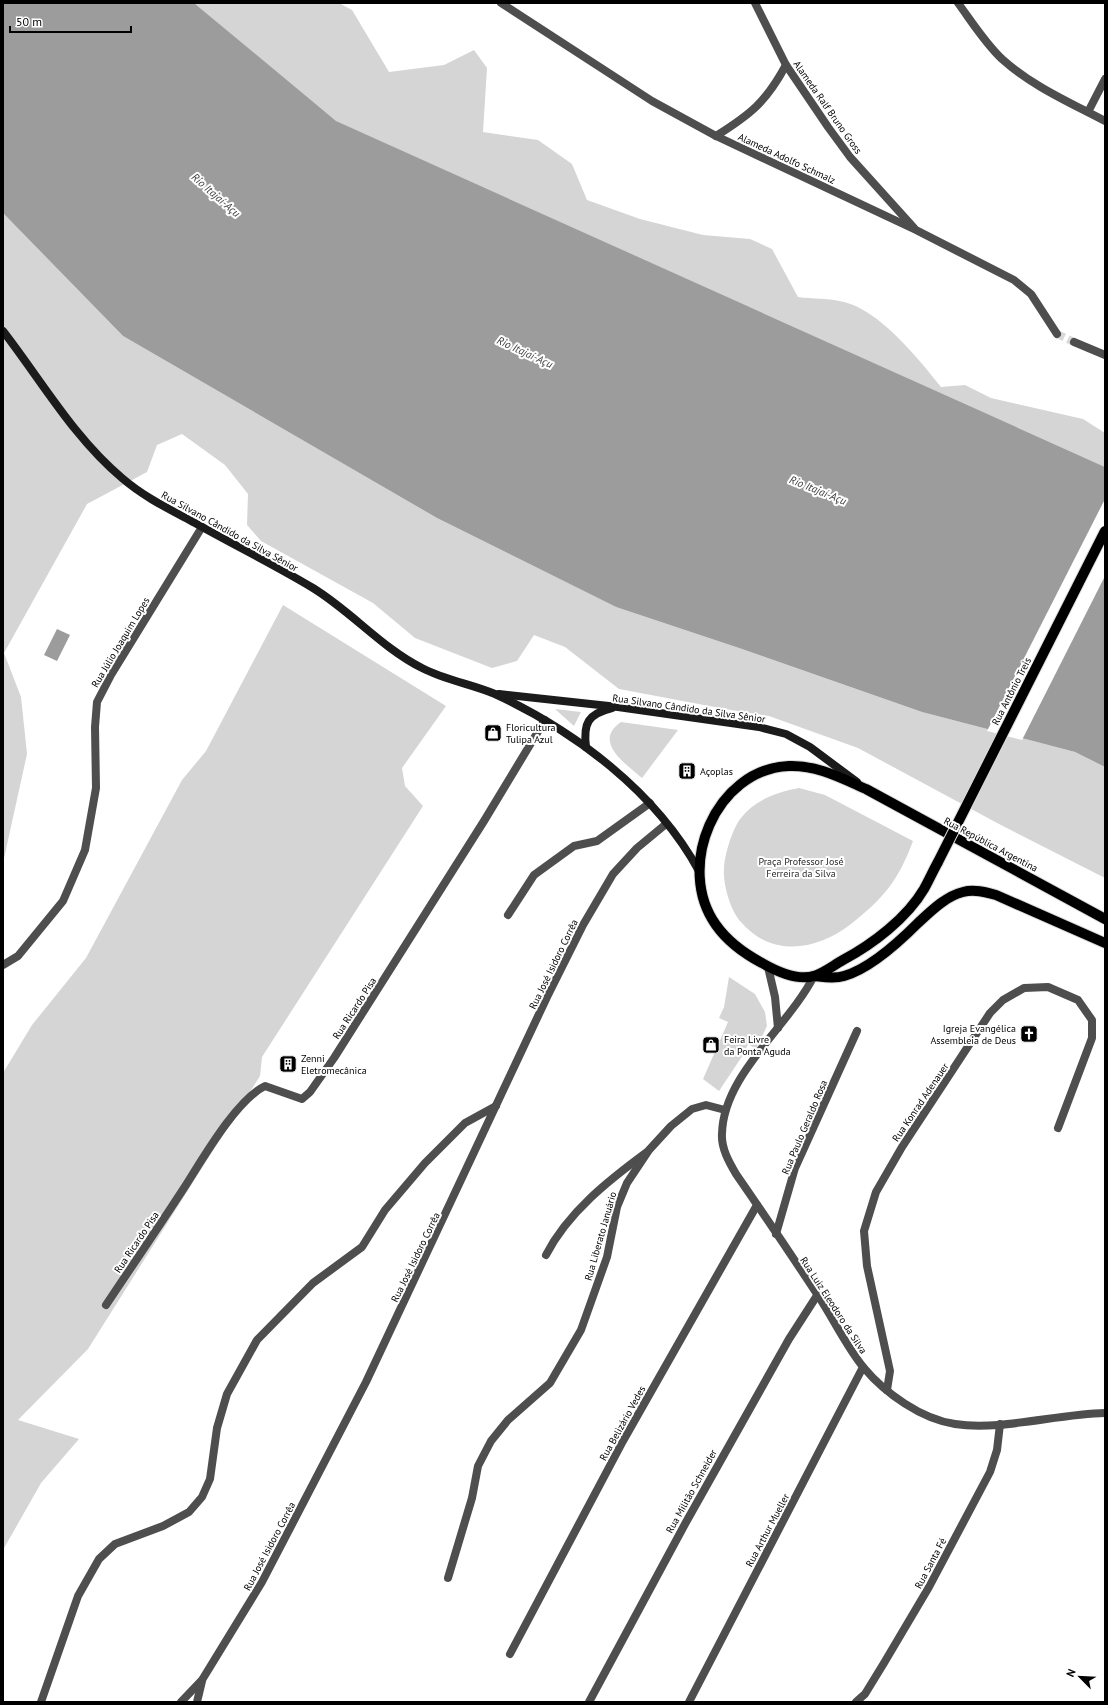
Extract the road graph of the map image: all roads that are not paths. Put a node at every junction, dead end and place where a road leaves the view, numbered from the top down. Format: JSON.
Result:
{"nodes":[{"id":1,"x":501,"y":3,"type":"edge"},
{"id":2,"x":755,"y":3,"type":"edge"},
{"id":3,"x":958,"y":3,"type":"edge"},
{"id":4,"x":786,"y":65,"type":"junction"},
{"id":5,"x":1105,"y":78,"type":"edge"},
{"id":6,"x":1088,"y":112,"type":"junction"},
{"id":7,"x":1105,"y":121,"type":"edge"},
{"id":8,"x":716,"y":136,"type":"junction"},
{"id":9,"x":916,"y":230,"type":"junction"},
{"id":10,"x":3,"y":331,"type":"edge"},
{"id":11,"x":1056,"y":334,"type":"tunnel mouth"},
{"id":12,"x":1074,"y":342,"type":"tunnel mouth"},
{"id":13,"x":1105,"y":355,"type":"edge"},
{"id":14,"x":202,"y":527,"type":"junction"},
{"id":15,"x":1105,"y":531,"type":"edge"},
{"id":16,"x":493,"y":693,"type":"junction"},
{"id":17,"x":618,"y":707,"type":"junction"},
{"id":18,"x":545,"y":720,"type":"junction"},
{"id":19,"x":586,"y":748,"type":"junction"},
{"id":20,"x":866,"y":789,"type":"junction"},
{"id":21,"x":650,"y":803,"type":"junction"},
{"id":22,"x":666,"y":824,"type":"junction"},
{"id":23,"x":699,"y":871,"type":"junction"},
{"id":24,"x":508,"y":915,"type":"dead end"},
{"id":25,"x":1105,"y":919,"type":"edge"},
{"id":26,"x":1105,"y":943,"type":"edge"},
{"id":27,"x":3,"y":965,"type":"edge"},
{"id":28,"x":768,"y":967,"type":"junction"},
{"id":29,"x":814,"y":976,"type":"junction"},
{"id":30,"x":778,"y":1028,"type":"junction"},
{"id":31,"x":857,"y":1031,"type":"dead end"},
{"id":32,"x":496,"y":1106,"type":"junction"},
{"id":33,"x":725,"y":1110,"type":"junction"},
{"id":34,"x":1058,"y":1128,"type":"dead end"},
{"id":35,"x":650,"y":1150,"type":"junction"},
{"id":36,"x":757,"y":1205,"type":"junction"},
{"id":37,"x":776,"y":1234,"type":"junction"},
{"id":38,"x":546,"y":1255,"type":"dead end"},
{"id":39,"x":818,"y":1294,"type":"junction"},
{"id":40,"x":106,"y":1305,"type":"dead end"},
{"id":41,"x":863,"y":1367,"type":"junction"},
{"id":42,"x":887,"y":1390,"type":"junction"},
{"id":43,"x":1105,"y":1413,"type":"edge"},
{"id":44,"x":1000,"y":1424,"type":"junction"},
{"id":45,"x":448,"y":1578,"type":"dead end"},
{"id":46,"x":510,"y":1654,"type":"dead end"},
{"id":47,"x":202,"y":1680,"type":"junction"},
{"id":48,"x":41,"y":1702,"type":"edge"},
{"id":49,"x":181,"y":1702,"type":"edge"},
{"id":50,"x":197,"y":1702,"type":"edge"},
{"id":51,"x":589,"y":1702,"type":"edge"},
{"id":52,"x":689,"y":1702,"type":"edge"},
{"id":53,"x":856,"y":1702,"type":"edge"}],
"edges":[{"from":1,"to":8,"type":"street","name":"Alameda Adolfo Schmalz"},
{"from":2,"to":4,"type":"street","name":"Alameda Ralf Bruno Gross"},
{"from":3,"to":6,"type":"street"},
{"from":4,"to":8,"type":"street"},
{"from":4,"to":9,"type":"street","name":"Alameda Ralf Bruno Gross"},
{"from":5,"to":6,"type":"street"},
{"from":6,"to":7,"type":"street"},
{"from":8,"to":9,"type":"street","name":"Alameda Adolfo Schmalz"},
{"from":9,"to":11,"type":"street","name":"Alameda Adolfo Schmalz"},
{"from":10,"to":14,"type":"main road","name":"Rua Silvano Cândido da Silva Sênior"},
{"from":12,"to":13,"type":"street"},
{"from":14,"to":16,"type":"main road","name":"Rua Silvano Cândido da Silva Sênior"},
{"from":14,"to":27,"type":"street","name":"Rua Júlio Joaquim Lopes"},
{"from":15,"to":29,"type":"main road","name":"Rua Antônio Treis","bridge":true},
{"from":16,"to":17,"type":"main road","name":"Rua Silvano Cândido da Silva Sênior"},
{"from":16,"to":18,"type":"main road","name":"Rua Silvano Cândido da Silva Sênior"},
{"from":17,"to":19,"type":"main road"},
{"from":17,"to":20,"type":"main road","name":"Rua Silvano Cândido da Silva Sênior"},
{"from":18,"to":19,"type":"main road","name":"Rua Silvano Cândido da Silva Sênior"},
{"from":18,"to":40,"type":"street","name":"Rua Ricardo Pisa"},
{"from":19,"to":21,"type":"main road","name":"Rua Silvano Cândido da Silva Sênior"},
{"from":20,"to":23,"type":"main road","name":"Rua República Argentina"},
{"from":20,"to":25,"type":"main road","name":"Rua República Argentina"},
{"from":21,"to":22,"type":"main road","name":"Rua Silvano Cândido da Silva Sênior"},
{"from":21,"to":24,"type":"street"},
{"from":22,"to":23,"type":"main road","name":"Rua Silvano Cândido da Silva Sênior"},
{"from":22,"to":32,"type":"street","name":"Rua José Isidoro Corrêa"},
{"from":23,"to":28,"type":"main road","name":"Rua República Argentina"},
{"from":26,"to":29,"type":"main road","name":"Rua República Argentina"},
{"from":28,"to":29,"type":"main road","name":"Rua República Argentina"},
{"from":28,"to":30,"type":"street"},
{"from":29,"to":30,"type":"street","name":"Rua Luiz Eleodoro da Silva"},
{"from":30,"to":33,"type":"street","name":"Rua Luiz Eleodoro da Silva"},
{"from":31,"to":37,"type":"street","name":"Rua Paulo Geraldo Rosa"},
{"from":32,"to":47,"type":"street","name":"Rua José Isidoro Corrêa"},
{"from":32,"to":48,"type":"street"},
{"from":33,"to":35,"type":"street","name":"Rua Liberato Januário"},
{"from":33,"to":36,"type":"street","name":"Rua Luiz Eleodoro da Silva"},
{"from":34,"to":42,"type":"street","name":"Rua Konrad Adenauer"},
{"from":35,"to":38,"type":"street"},
{"from":35,"to":45,"type":"street","name":"Rua Liberato Januário"},
{"from":36,"to":37,"type":"street","name":"Rua Luiz Eleodoro da Silva"},
{"from":36,"to":46,"type":"street","name":"Rua Belizário Vedes"},
{"from":37,"to":39,"type":"street","name":"Rua Luiz Eleodoro da Silva"},
{"from":39,"to":41,"type":"street","name":"Rua Luiz Eleodoro da Silva"},
{"from":39,"to":51,"type":"street","name":"Rua Militão Schneider"},
{"from":41,"to":42,"type":"street","name":"Rua Luiz Eleodoro da Silva"},
{"from":41,"to":52,"type":"street","name":"Rua Arthur Mueller"},
{"from":42,"to":44,"type":"street","name":"Rua Luiz Eleodoro da Silva"},
{"from":43,"to":44,"type":"street","name":"Rua Luiz Eleodoro da Silva"},
{"from":44,"to":53,"type":"street","name":"Rua Santa Fé"},
{"from":47,"to":49,"type":"street","name":"Rua José Isidoro Corrêa"},
{"from":47,"to":50,"type":"street"}]}
